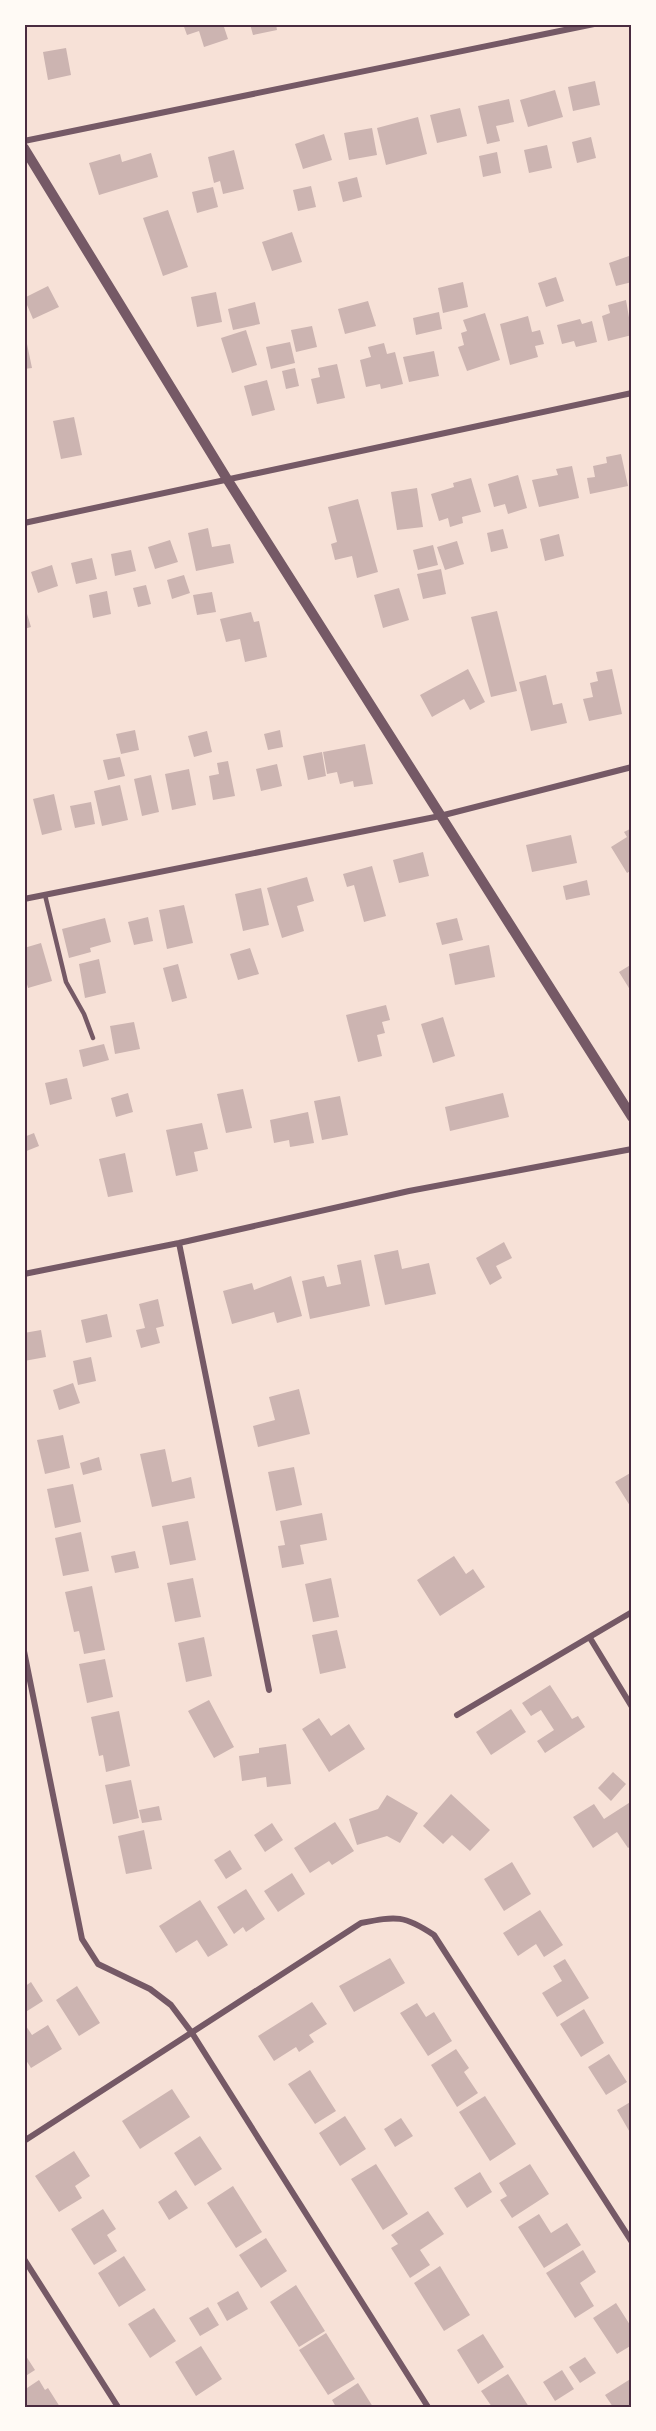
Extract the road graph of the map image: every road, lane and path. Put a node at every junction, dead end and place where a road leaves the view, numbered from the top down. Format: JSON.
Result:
{"nodes":[{"id":1,"x":594,"y":24,"type":"edge"},
{"id":2,"x":24,"y":141,"type":"edge"},
{"id":3,"x":24,"y":148,"type":"edge"},
{"id":4,"x":632,"y":393,"type":"edge"},
{"id":5,"x":227,"y":479,"type":"junction"},
{"id":6,"x":24,"y":523,"type":"edge"},
{"id":7,"x":632,"y":767,"type":"edge"},
{"id":8,"x":440,"y":816,"type":"junction"},
{"id":9,"x":45,"y":895,"type":"junction"},
{"id":10,"x":24,"y":899,"type":"edge"},
{"id":11,"x":93,"y":1038,"type":"dead end"},
{"id":12,"x":632,"y":1118,"type":"edge"},
{"id":13,"x":632,"y":1149,"type":"edge"},
{"id":14,"x":179,"y":1243,"type":"junction"},
{"id":15,"x":24,"y":1274,"type":"edge"},
{"id":16,"x":632,"y":1612,"type":"edge"},
{"id":17,"x":590,"y":1638,"type":"junction"},
{"id":18,"x":24,"y":1652,"type":"edge"},
{"id":19,"x":269,"y":1690,"type":"dead end"},
{"id":20,"x":632,"y":1707,"type":"edge"},
{"id":21,"x":457,"y":1715,"type":"dead end"},
{"id":22,"x":192,"y":2033,"type":"junction"},
{"id":23,"x":24,"y":2141,"type":"edge"},
{"id":24,"x":632,"y":2242,"type":"edge"},
{"id":25,"x":24,"y":2259,"type":"edge"},
{"id":26,"x":118,"y":2407,"type":"edge"},
{"id":27,"x":428,"y":2407,"type":"edge"}],
"edges":[{"from":1,"to":2,"type":"street"},
{"from":3,"to":5,"type":"street"},
{"from":4,"to":5,"type":"street"},
{"from":5,"to":6,"type":"street"},
{"from":5,"to":8,"type":"street"},
{"from":7,"to":8,"type":"street"},
{"from":8,"to":9,"type":"street"},
{"from":8,"to":12,"type":"street"},
{"from":9,"to":10,"type":"street"},
{"from":9,"to":11,"type":"lane"},
{"from":13,"to":14,"type":"street"},
{"from":14,"to":15,"type":"street"},
{"from":14,"to":19,"type":"street"},
{"from":16,"to":17,"type":"street"},
{"from":17,"to":20,"type":"street"},
{"from":17,"to":21,"type":"street"},
{"from":18,"to":22,"type":"street"},
{"from":22,"to":23,"type":"street"},
{"from":22,"to":24,"type":"street"},
{"from":22,"to":27,"type":"street"},
{"from":25,"to":26,"type":"street"}]}
